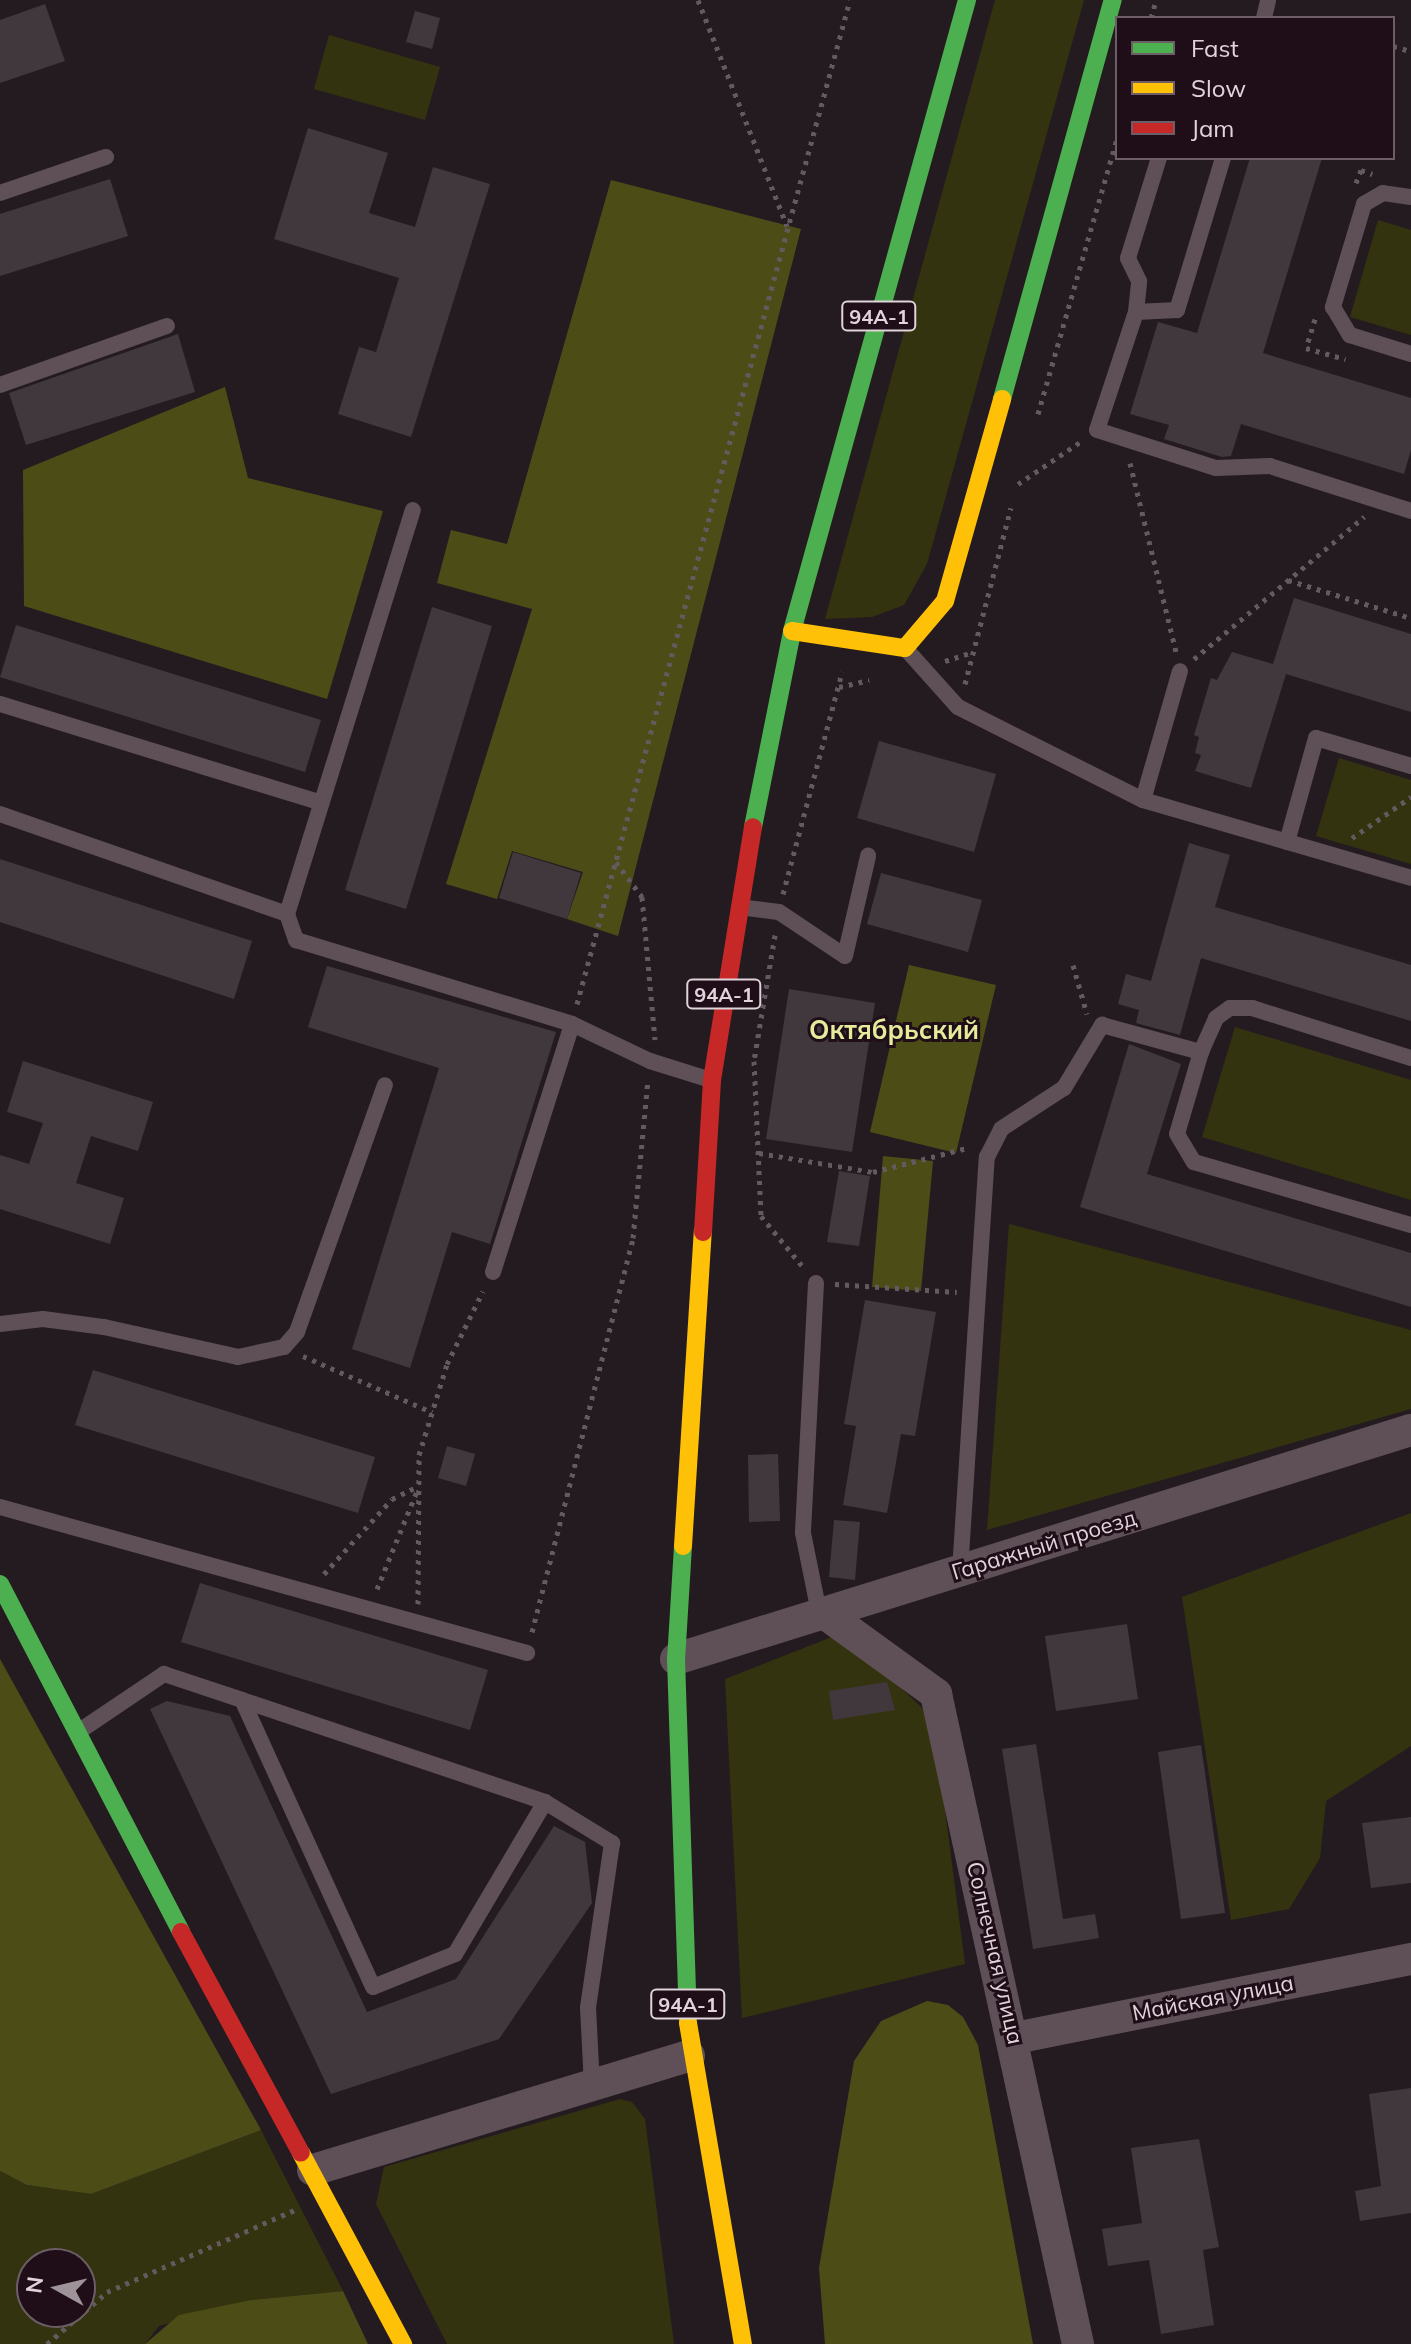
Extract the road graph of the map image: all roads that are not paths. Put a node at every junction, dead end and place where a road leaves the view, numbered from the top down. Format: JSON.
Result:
{"nodes":[{"id":1,"x":967,"y":0,"type":"edge"},
{"id":2,"x":1113,"y":0,"type":"edge"},
{"id":3,"x":106,"y":157,"type":"dead end"},
{"id":4,"x":1158,"y":160,"type":"edge"},
{"id":5,"x":1222,"y":160,"type":"edge"},
{"id":6,"x":0,"y":193,"type":"edge"},
{"id":7,"x":1411,"y":197,"type":"edge"},
{"id":8,"x":1136,"y":312,"type":"junction"},
{"id":9,"x":167,"y":326,"type":"dead end"},
{"id":10,"x":1411,"y":354,"type":"edge"},
{"id":11,"x":0,"y":385,"type":"edge"},
{"id":12,"x":413,"y":510,"type":"dead end"},
{"id":13,"x":1411,"y":511,"type":"edge"},
{"id":14,"x":792,"y":631,"type":"junction"},
{"id":15,"x":905,"y":648,"type":"junction"},
{"id":16,"x":1180,"y":671,"type":"road end"},
{"id":17,"x":0,"y":704,"type":"edge"},
{"id":18,"x":1411,"y":766,"type":"edge"},
{"id":19,"x":1143,"y":800,"type":"junction"},
{"id":20,"x":319,"y":802,"type":"junction"},
{"id":21,"x":0,"y":814,"type":"edge"},
{"id":22,"x":1287,"y":842,"type":"junction"},
{"id":23,"x":868,"y":856,"type":"dead end"},
{"id":24,"x":1411,"y":878,"type":"edge"},
{"id":25,"x":737,"y":907,"type":"junction"},
{"id":26,"x":287,"y":914,"type":"junction"},
{"id":27,"x":572,"y":1024,"type":"junction"},
{"id":28,"x":1201,"y":1052,"type":"junction"},
{"id":29,"x":1411,"y":1058,"type":"edge"},
{"id":30,"x":712,"y":1080,"type":"junction"},
{"id":31,"x":385,"y":1085,"type":"dead end"},
{"id":32,"x":1411,"y":1225,"type":"edge"},
{"id":33,"x":493,"y":1272,"type":"road end"},
{"id":34,"x":816,"y":1283,"type":"road end"},
{"id":35,"x":0,"y":1324,"type":"edge"},
{"id":36,"x":1411,"y":1430,"type":"edge"},
{"id":37,"x":0,"y":1507,"type":"edge"},
{"id":38,"x":960,"y":1571,"type":"junction"},
{"id":39,"x":0,"y":1584,"type":"edge"},
{"id":40,"x":824,"y":1616,"type":"junction"},
{"id":41,"x":527,"y":1653,"type":"road end"},
{"id":42,"x":676,"y":1659,"type":"junction"},
{"id":43,"x":242,"y":1700,"type":"junction"},
{"id":44,"x":77,"y":1733,"type":"junction"},
{"id":45,"x":545,"y":1802,"type":"junction"},
{"id":46,"x":1411,"y":1959,"type":"edge"},
{"id":47,"x":1015,"y":2038,"type":"junction"},
{"id":48,"x":689,"y":2056,"type":"junction"},
{"id":49,"x":592,"y":2086,"type":"junction"},
{"id":50,"x":313,"y":2170,"type":"junction"},
{"id":51,"x":403,"y":2344,"type":"edge"},
{"id":52,"x":743,"y":2344,"type":"edge"},
{"id":53,"x":1078,"y":2344,"type":"edge"}],
"edges":[{"from":1,"to":14,"type":"main road","number":"94А-1"},
{"from":2,"to":15,"type":"main road"},
{"from":3,"to":6,"type":"lane"},
{"from":4,"to":8,"type":"lane"},
{"from":5,"to":8,"type":"lane"},
{"from":7,"to":10,"type":"lane"},
{"from":8,"to":13,"type":"lane"},
{"from":9,"to":11,"type":"lane"},
{"from":12,"to":20,"type":"lane"},
{"from":14,"to":15,"type":"main road"},
{"from":14,"to":25,"type":"main road","number":"94А-1"},
{"from":15,"to":19,"type":"lane"},
{"from":16,"to":19,"type":"lane"},
{"from":17,"to":20,"type":"lane"},
{"from":18,"to":22,"type":"lane"},
{"from":19,"to":22,"type":"lane"},
{"from":20,"to":26,"type":"lane"},
{"from":21,"to":26,"type":"lane"},
{"from":22,"to":24,"type":"lane"},
{"from":23,"to":25,"type":"lane"},
{"from":25,"to":30,"type":"main road","number":"94А-1"},
{"from":26,"to":27,"type":"lane"},
{"from":27,"to":30,"type":"lane"},
{"from":27,"to":33,"type":"lane"},
{"from":28,"to":29,"type":"lane"},
{"from":28,"to":32,"type":"lane"},
{"from":28,"to":38,"type":"lane"},
{"from":30,"to":42,"type":"main road","number":"94А-1"},
{"from":31,"to":35,"type":"lane"},
{"from":34,"to":40,"type":"lane"},
{"from":36,"to":38,"type":"street","name":"Гаражный проезд"},
{"from":37,"to":41,"type":"lane"},
{"from":38,"to":40,"type":"street","name":"Гаражный проезд"},
{"from":39,"to":44,"type":"main road"},
{"from":40,"to":42,"type":"street","name":"Гаражный проезд"},
{"from":40,"to":47,"type":"street","name":"Солнечная улица"},
{"from":42,"to":48,"type":"main road","number":"94А-1"},
{"from":43,"to":44,"type":"lane"},
{"from":43,"to":45,"type":"lane"},
{"from":43,"to":45,"type":"lane"},
{"from":44,"to":50,"type":"main road"},
{"from":45,"to":49,"type":"lane"},
{"from":46,"to":47,"type":"street","name":"Майская улица"},
{"from":47,"to":53,"type":"street","name":"Солнечная улица"},
{"from":48,"to":49,"type":"street"},
{"from":48,"to":52,"type":"main road","number":"94А-1"},
{"from":49,"to":50,"type":"street"},
{"from":50,"to":51,"type":"main road"}]}
